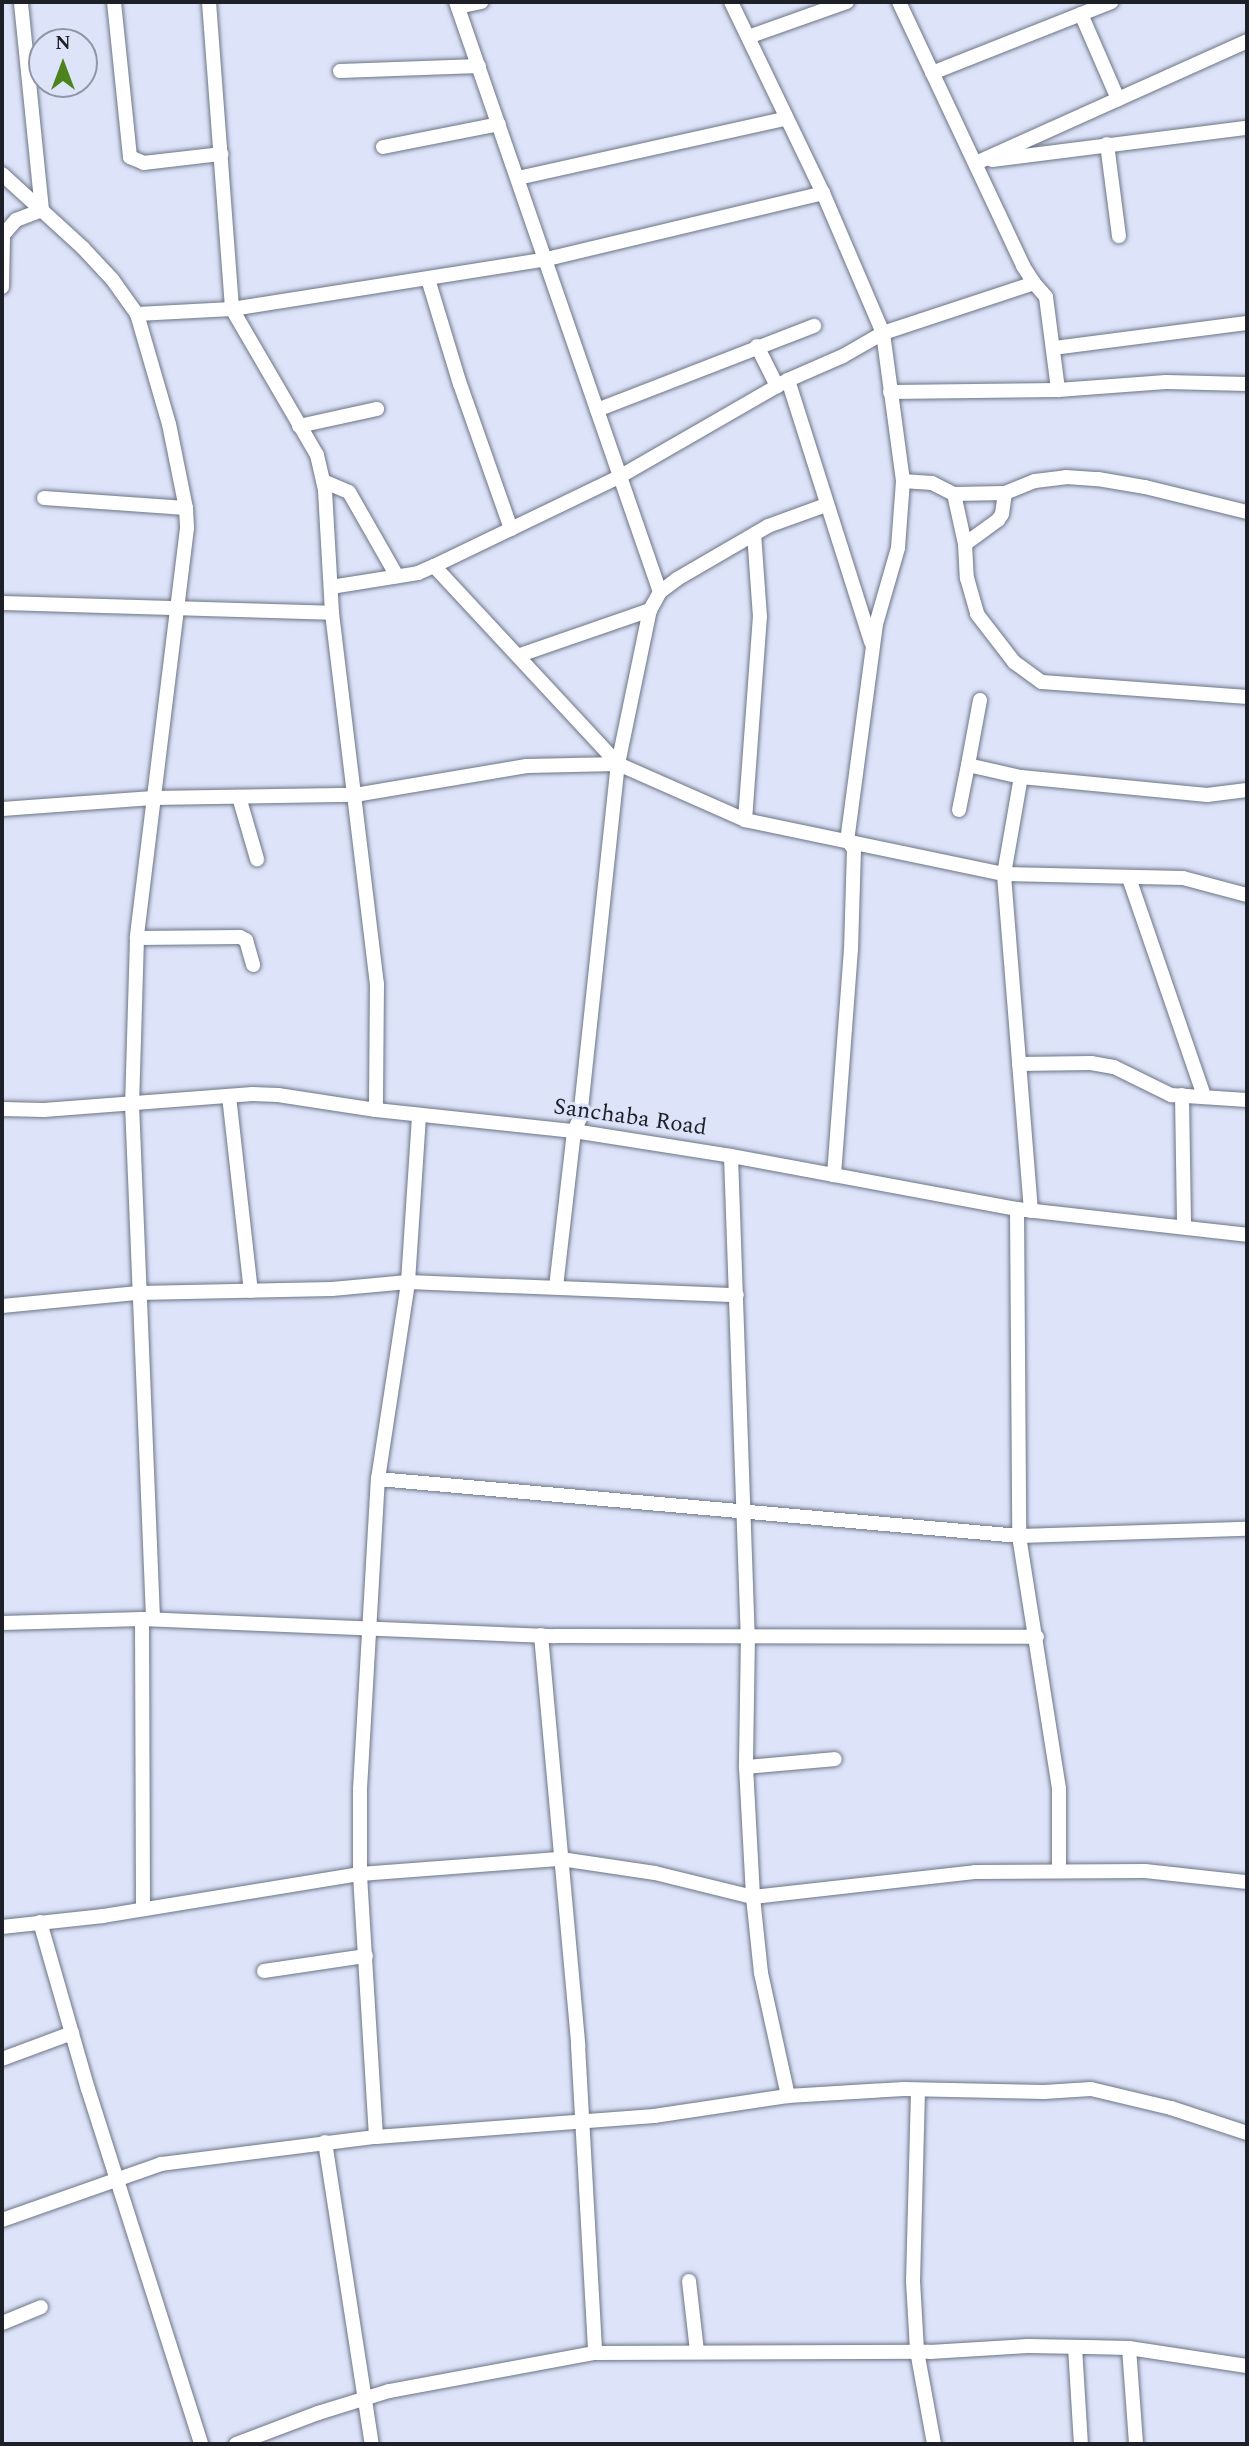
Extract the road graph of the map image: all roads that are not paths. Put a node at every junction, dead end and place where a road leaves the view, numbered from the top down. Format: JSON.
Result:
{"nodes":[{"id":1,"x":21,"y":2,"type":"edge"},
{"id":2,"x":114,"y":2,"type":"edge"},
{"id":3,"x":209,"y":2,"type":"edge"},
{"id":4,"x":481,"y":2,"type":"edge"},
{"id":5,"x":732,"y":2,"type":"edge"},
{"id":6,"x":847,"y":2,"type":"edge"},
{"id":7,"x":899,"y":2,"type":"edge"},
{"id":8,"x":1111,"y":2,"type":"edge"},
{"id":9,"x":457,"y":5,"type":"edge"},
{"id":10,"x":1081,"y":14,"type":"junction"},
{"id":11,"x":748,"y":37,"type":"junction"},
{"id":12,"x":1247,"y":41,"type":"edge"},
{"id":13,"x":479,"y":66,"type":"junction"},
{"id":14,"x":340,"y":71,"type":"dead end"},
{"id":15,"x":932,"y":74,"type":"junction"},
{"id":16,"x":1118,"y":99,"type":"junction"},
{"id":17,"x":785,"y":119,"type":"junction"},
{"id":18,"x":499,"y":124,"type":"junction"},
{"id":19,"x":1247,"y":128,"type":"edge"},
{"id":20,"x":1107,"y":145,"type":"junction"},
{"id":21,"x":383,"y":147,"type":"dead end"},
{"id":22,"x":221,"y":154,"type":"junction"},
{"id":23,"x":976,"y":163,"type":"junction"},
{"id":24,"x":2,"y":174,"type":"edge"},
{"id":25,"x":518,"y":178,"type":"junction"},
{"id":26,"x":823,"y":193,"type":"junction"},
{"id":27,"x":42,"y":210,"type":"junction"},
{"id":28,"x":1119,"y":236,"type":"dead end"},
{"id":29,"x":547,"y":259,"type":"junction"},
{"id":30,"x":428,"y":279,"type":"junction"},
{"id":31,"x":1034,"y":283,"type":"junction"},
{"id":32,"x":2,"y":287,"type":"edge"},
{"id":33,"x":232,"y":309,"type":"junction"},
{"id":34,"x":138,"y":314,"type":"junction"},
{"id":35,"x":1247,"y":323,"type":"edge"},
{"id":36,"x":814,"y":326,"type":"dead end"},
{"id":37,"x":884,"y":333,"type":"junction"},
{"id":38,"x":757,"y":346,"type":"junction"},
{"id":39,"x":1054,"y":348,"type":"junction"},
{"id":40,"x":783,"y":383,"type":"junction"},
{"id":41,"x":1247,"y":384,"type":"edge"},
{"id":42,"x":1058,"y":390,"type":"junction"},
{"id":43,"x":890,"y":392,"type":"junction"},
{"id":44,"x":377,"y":409,"type":"dead end"},
{"id":45,"x":597,"y":410,"type":"junction"},
{"id":46,"x":299,"y":426,"type":"junction"},
{"id":47,"x":619,"y":477,"type":"junction"},
{"id":48,"x":323,"y":481,"type":"junction"},
{"id":49,"x":903,"y":481,"type":"junction"},
{"id":50,"x":1005,"y":493,"type":"junction"},
{"id":51,"x":954,"y":494,"type":"junction"},
{"id":52,"x":44,"y":498,"type":"dead end"},
{"id":53,"x":826,"y":505,"type":"junction"},
{"id":54,"x":186,"y":508,"type":"junction"},
{"id":55,"x":1247,"y":512,"type":"edge"},
{"id":56,"x":511,"y":529,"type":"junction"},
{"id":57,"x":754,"y":534,"type":"junction"},
{"id":58,"x":964,"y":544,"type":"junction"},
{"id":59,"x":434,"y":566,"type":"junction"},
{"id":60,"x":397,"y":576,"type":"junction"},
{"id":61,"x":331,"y":587,"type":"junction"},
{"id":62,"x":660,"y":592,"type":"junction"},
{"id":63,"x":2,"y":603,"type":"edge"},
{"id":64,"x":650,"y":610,"type":"junction"},
{"id":65,"x":178,"y":611,"type":"junction"},
{"id":66,"x":332,"y":613,"type":"junction"},
{"id":67,"x":873,"y":647,"type":"junction"},
{"id":68,"x":520,"y":655,"type":"junction"},
{"id":69,"x":1247,"y":698,"type":"edge"},
{"id":70,"x":980,"y":700,"type":"dead end"},
{"id":71,"x":618,"y":764,"type":"junction"},
{"id":72,"x":968,"y":765,"type":"junction"},
{"id":73,"x":1021,"y":776,"type":"junction"},
{"id":74,"x":1247,"y":790,"type":"edge"},
{"id":75,"x":355,"y":795,"type":"junction"},
{"id":76,"x":239,"y":797,"type":"junction"},
{"id":77,"x":153,"y":798,"type":"junction"},
{"id":78,"x":2,"y":809,"type":"edge"},
{"id":79,"x":959,"y":810,"type":"dead end"},
{"id":80,"x":745,"y":820,"type":"junction"},
{"id":81,"x":847,"y":840,"type":"junction"},
{"id":82,"x":257,"y":859,"type":"dead end"},
{"id":83,"x":1004,"y":874,"type":"junction"},
{"id":84,"x":1129,"y":878,"type":"junction"},
{"id":85,"x":1247,"y":895,"type":"edge"},
{"id":86,"x":138,"y":938,"type":"junction"},
{"id":87,"x":253,"y":965,"type":"dead end"},
{"id":88,"x":1019,"y":1063,"type":"junction"},
{"id":89,"x":1182,"y":1095,"type":"junction"},
{"id":90,"x":1205,"y":1096,"type":"junction"},
{"id":91,"x":229,"y":1097,"type":"junction"},
{"id":92,"x":1247,"y":1100,"type":"edge"},
{"id":93,"x":132,"y":1104,"type":"junction"},
{"id":94,"x":2,"y":1109,"type":"edge"},
{"id":95,"x":376,"y":1110,"type":"junction"},
{"id":96,"x":419,"y":1115,"type":"junction"},
{"id":97,"x":574,"y":1131,"type":"junction"},
{"id":98,"x":730,"y":1156,"type":"junction"},
{"id":99,"x":834,"y":1175,"type":"junction"},
{"id":100,"x":1024,"y":1210,"type":"junction"},
{"id":101,"x":1184,"y":1226,"type":"junction"},
{"id":102,"x":1247,"y":1235,"type":"edge"},
{"id":103,"x":408,"y":1282,"type":"junction"},
{"id":104,"x":556,"y":1287,"type":"junction"},
{"id":105,"x":251,"y":1291,"type":"junction"},
{"id":106,"x":138,"y":1293,"type":"junction"},
{"id":107,"x":737,"y":1295,"type":"junction"},
{"id":108,"x":2,"y":1306,"type":"edge"},
{"id":109,"x":378,"y":1479,"type":"junction"},
{"id":110,"x":744,"y":1512,"type":"junction"},
{"id":111,"x":1247,"y":1529,"type":"edge"},
{"id":112,"x":1019,"y":1536,"type":"junction"},
{"id":113,"x":147,"y":1619,"type":"junction"},
{"id":114,"x":2,"y":1623,"type":"edge"},
{"id":115,"x":368,"y":1628,"type":"junction"},
{"id":116,"x":748,"y":1634,"type":"junction"},
{"id":117,"x":541,"y":1635,"type":"junction"},
{"id":118,"x":1037,"y":1637,"type":"junction"},
{"id":119,"x":835,"y":1759,"type":"dead end"},
{"id":120,"x":746,"y":1767,"type":"junction"},
{"id":121,"x":561,"y":1859,"type":"junction"},
{"id":122,"x":1059,"y":1870,"type":"junction"},
{"id":123,"x":360,"y":1874,"type":"junction"},
{"id":124,"x":1247,"y":1882,"type":"edge"},
{"id":125,"x":753,"y":1897,"type":"junction"},
{"id":126,"x":143,"y":1909,"type":"junction"},
{"id":127,"x":40,"y":1922,"type":"junction"},
{"id":128,"x":2,"y":1927,"type":"edge"},
{"id":129,"x":366,"y":1956,"type":"junction"},
{"id":130,"x":264,"y":1971,"type":"dead end"},
{"id":131,"x":72,"y":2033,"type":"junction"},
{"id":132,"x":2,"y":2059,"type":"edge"},
{"id":133,"x":918,"y":2091,"type":"junction"},
{"id":134,"x":788,"y":2096,"type":"junction"},
{"id":135,"x":582,"y":2123,"type":"junction"},
{"id":136,"x":1247,"y":2133,"type":"edge"},
{"id":137,"x":376,"y":2137,"type":"junction"},
{"id":138,"x":325,"y":2142,"type":"junction"},
{"id":139,"x":117,"y":2178,"type":"junction"},
{"id":140,"x":2,"y":2220,"type":"edge"},
{"id":141,"x":689,"y":2281,"type":"dead end"},
{"id":142,"x":41,"y":2307,"type":"dead end"},
{"id":143,"x":2,"y":2323,"type":"edge"},
{"id":144,"x":1075,"y":2347,"type":"junction"},
{"id":145,"x":1129,"y":2348,"type":"junction"},
{"id":146,"x":697,"y":2351,"type":"junction"},
{"id":147,"x":917,"y":2351,"type":"junction"},
{"id":148,"x":595,"y":2353,"type":"junction"},
{"id":149,"x":1247,"y":2366,"type":"edge"},
{"id":150,"x":365,"y":2398,"type":"junction"},
{"id":151,"x":201,"y":2444,"type":"edge"},
{"id":152,"x":236,"y":2444,"type":"edge"},
{"id":153,"x":372,"y":2444,"type":"edge"},
{"id":154,"x":934,"y":2444,"type":"edge"},
{"id":155,"x":1081,"y":2444,"type":"edge"},
{"id":156,"x":1136,"y":2444,"type":"edge"}],
"edges":[{"from":1,"to":27,"type":"street"},
{"from":2,"to":22,"type":"street"},
{"from":3,"to":22,"type":"street"},
{"from":4,"to":9,"type":"street"},
{"from":5,"to":11,"type":"street"},
{"from":6,"to":11,"type":"street"},
{"from":7,"to":15,"type":"street"},
{"from":8,"to":10,"type":"street"},
{"from":9,"to":13,"type":"street"},
{"from":10,"to":15,"type":"street"},
{"from":10,"to":16,"type":"street"},
{"from":11,"to":17,"type":"street"},
{"from":12,"to":16,"type":"street"},
{"from":13,"to":14,"type":"street"},
{"from":13,"to":18,"type":"street"},
{"from":15,"to":23,"type":"street"},
{"from":16,"to":23,"type":"street"},
{"from":17,"to":25,"type":"street"},
{"from":17,"to":26,"type":"street"},
{"from":18,"to":21,"type":"street"},
{"from":18,"to":25,"type":"street"},
{"from":19,"to":20,"type":"street"},
{"from":20,"to":23,"type":"street"},
{"from":20,"to":28,"type":"street"},
{"from":22,"to":33,"type":"street"},
{"from":23,"to":31,"type":"street"},
{"from":24,"to":27,"type":"street"},
{"from":25,"to":29,"type":"street"},
{"from":26,"to":29,"type":"street"},
{"from":26,"to":37,"type":"street"},
{"from":27,"to":32,"type":"street"},
{"from":27,"to":34,"type":"street"},
{"from":29,"to":30,"type":"street"},
{"from":29,"to":45,"type":"street"},
{"from":30,"to":33,"type":"street"},
{"from":30,"to":56,"type":"street"},
{"from":31,"to":37,"type":"street"},
{"from":31,"to":39,"type":"street"},
{"from":33,"to":34,"type":"street"},
{"from":33,"to":46,"type":"street"},
{"from":34,"to":54,"type":"street"},
{"from":35,"to":39,"type":"street"},
{"from":36,"to":38,"type":"street"},
{"from":37,"to":40,"type":"street"},
{"from":37,"to":43,"type":"street"},
{"from":38,"to":40,"type":"street"},
{"from":38,"to":45,"type":"street"},
{"from":39,"to":42,"type":"street"},
{"from":40,"to":47,"type":"street"},
{"from":40,"to":53,"type":"street"},
{"from":41,"to":42,"type":"street"},
{"from":42,"to":43,"type":"street"},
{"from":43,"to":49,"type":"street"},
{"from":44,"to":46,"type":"street"},
{"from":45,"to":47,"type":"street"},
{"from":46,"to":48,"type":"street"},
{"from":47,"to":56,"type":"street"},
{"from":47,"to":62,"type":"street"},
{"from":48,"to":60,"type":"street"},
{"from":48,"to":61,"type":"street"},
{"from":49,"to":51,"type":"street"},
{"from":49,"to":67,"type":"street"},
{"from":50,"to":51,"type":"street"},
{"from":50,"to":55,"type":"street"},
{"from":50,"to":58,"type":"street"},
{"from":51,"to":58,"type":"street"},
{"from":52,"to":54,"type":"street"},
{"from":53,"to":57,"type":"street"},
{"from":53,"to":67,"type":"street"},
{"from":54,"to":65,"type":"street"},
{"from":56,"to":59,"type":"street"},
{"from":57,"to":62,"type":"street"},
{"from":57,"to":80,"type":"street"},
{"from":58,"to":69,"type":"street"},
{"from":59,"to":60,"type":"street"},
{"from":59,"to":68,"type":"street"},
{"from":60,"to":61,"type":"street"},
{"from":61,"to":66,"type":"street"},
{"from":62,"to":64,"type":"street"},
{"from":63,"to":65,"type":"street"},
{"from":64,"to":68,"type":"street"},
{"from":64,"to":71,"type":"street"},
{"from":65,"to":66,"type":"street"},
{"from":65,"to":77,"type":"street"},
{"from":66,"to":75,"type":"street"},
{"from":67,"to":81,"type":"street"},
{"from":68,"to":71,"type":"street"},
{"from":70,"to":72,"type":"street"},
{"from":71,"to":75,"type":"street"},
{"from":71,"to":80,"type":"street"},
{"from":71,"to":97,"type":"street"},
{"from":72,"to":73,"type":"street"},
{"from":72,"to":79,"type":"street"},
{"from":73,"to":74,"type":"street"},
{"from":73,"to":83,"type":"street"},
{"from":75,"to":76,"type":"street"},
{"from":75,"to":95,"type":"street"},
{"from":76,"to":77,"type":"street"},
{"from":76,"to":82,"type":"street"},
{"from":77,"to":78,"type":"street"},
{"from":77,"to":86,"type":"street"},
{"from":80,"to":81,"type":"street"},
{"from":81,"to":83,"type":"street"},
{"from":81,"to":99,"type":"street"},
{"from":83,"to":84,"type":"street"},
{"from":83,"to":88,"type":"street"},
{"from":84,"to":85,"type":"street"},
{"from":84,"to":90,"type":"street"},
{"from":86,"to":87,"type":"street"},
{"from":86,"to":93,"type":"street"},
{"from":88,"to":89,"type":"street"},
{"from":88,"to":100,"type":"street"},
{"from":89,"to":90,"type":"street"},
{"from":89,"to":101,"type":"street"},
{"from":90,"to":92,"type":"street"},
{"from":91,"to":93,"type":"street","name":"Sanchaba Road"},
{"from":91,"to":95,"type":"street","name":"Sanchaba Road"},
{"from":91,"to":105,"type":"street"},
{"from":93,"to":94,"type":"street","name":"Sanchaba Road"},
{"from":93,"to":106,"type":"street"},
{"from":95,"to":96,"type":"street","name":"Sanchaba Road"},
{"from":96,"to":97,"type":"street","name":"Sanchaba Road"},
{"from":96,"to":103,"type":"street"},
{"from":97,"to":98,"type":"street","name":"Sanchaba Road"},
{"from":97,"to":104,"type":"street"},
{"from":98,"to":99,"type":"street","name":"Sanchaba Road"},
{"from":98,"to":107,"type":"street"},
{"from":99,"to":100,"type":"street","name":"Sanchaba Road"},
{"from":100,"to":101,"type":"street","name":"Sanchaba Road"},
{"from":100,"to":112,"type":"street"},
{"from":101,"to":102,"type":"street","name":"Sanchaba Road"},
{"from":103,"to":104,"type":"street"},
{"from":103,"to":105,"type":"street"},
{"from":103,"to":109,"type":"street"},
{"from":104,"to":107,"type":"street"},
{"from":105,"to":106,"type":"street"},
{"from":106,"to":108,"type":"street"},
{"from":106,"to":113,"type":"street"},
{"from":107,"to":110,"type":"street"},
{"from":109,"to":110,"type":"street"},
{"from":109,"to":115,"type":"street"},
{"from":110,"to":112,"type":"street"},
{"from":110,"to":116,"type":"street"},
{"from":111,"to":112,"type":"street"},
{"from":112,"to":118,"type":"street"},
{"from":113,"to":114,"type":"street"},
{"from":113,"to":115,"type":"street"},
{"from":113,"to":126,"type":"street"},
{"from":115,"to":117,"type":"street"},
{"from":115,"to":123,"type":"street"},
{"from":116,"to":117,"type":"street"},
{"from":116,"to":118,"type":"street"},
{"from":116,"to":120,"type":"street"},
{"from":117,"to":121,"type":"street"},
{"from":118,"to":122,"type":"street"},
{"from":119,"to":120,"type":"street"},
{"from":120,"to":125,"type":"street"},
{"from":121,"to":123,"type":"street"},
{"from":121,"to":125,"type":"street"},
{"from":121,"to":135,"type":"street"},
{"from":122,"to":124,"type":"street"},
{"from":122,"to":125,"type":"street"},
{"from":123,"to":126,"type":"street"},
{"from":123,"to":129,"type":"street"},
{"from":125,"to":134,"type":"street"},
{"from":126,"to":127,"type":"street"},
{"from":127,"to":128,"type":"street"},
{"from":127,"to":131,"type":"street"},
{"from":129,"to":130,"type":"street"},
{"from":129,"to":137,"type":"street"},
{"from":131,"to":132,"type":"street"},
{"from":131,"to":139,"type":"street"},
{"from":133,"to":134,"type":"street"},
{"from":133,"to":136,"type":"street"},
{"from":133,"to":147,"type":"street"},
{"from":134,"to":135,"type":"street"},
{"from":135,"to":137,"type":"street"},
{"from":135,"to":148,"type":"street"},
{"from":137,"to":138,"type":"street"},
{"from":138,"to":139,"type":"street"},
{"from":138,"to":150,"type":"street"},
{"from":139,"to":140,"type":"street"},
{"from":139,"to":151,"type":"street"},
{"from":141,"to":146,"type":"street"},
{"from":142,"to":143,"type":"street"},
{"from":144,"to":145,"type":"street"},
{"from":144,"to":147,"type":"street"},
{"from":144,"to":155,"type":"street"},
{"from":145,"to":149,"type":"street"},
{"from":145,"to":156,"type":"street"},
{"from":146,"to":147,"type":"street"},
{"from":146,"to":148,"type":"street"},
{"from":147,"to":154,"type":"street"},
{"from":148,"to":150,"type":"street"},
{"from":150,"to":152,"type":"street"},
{"from":150,"to":153,"type":"street"}]}
